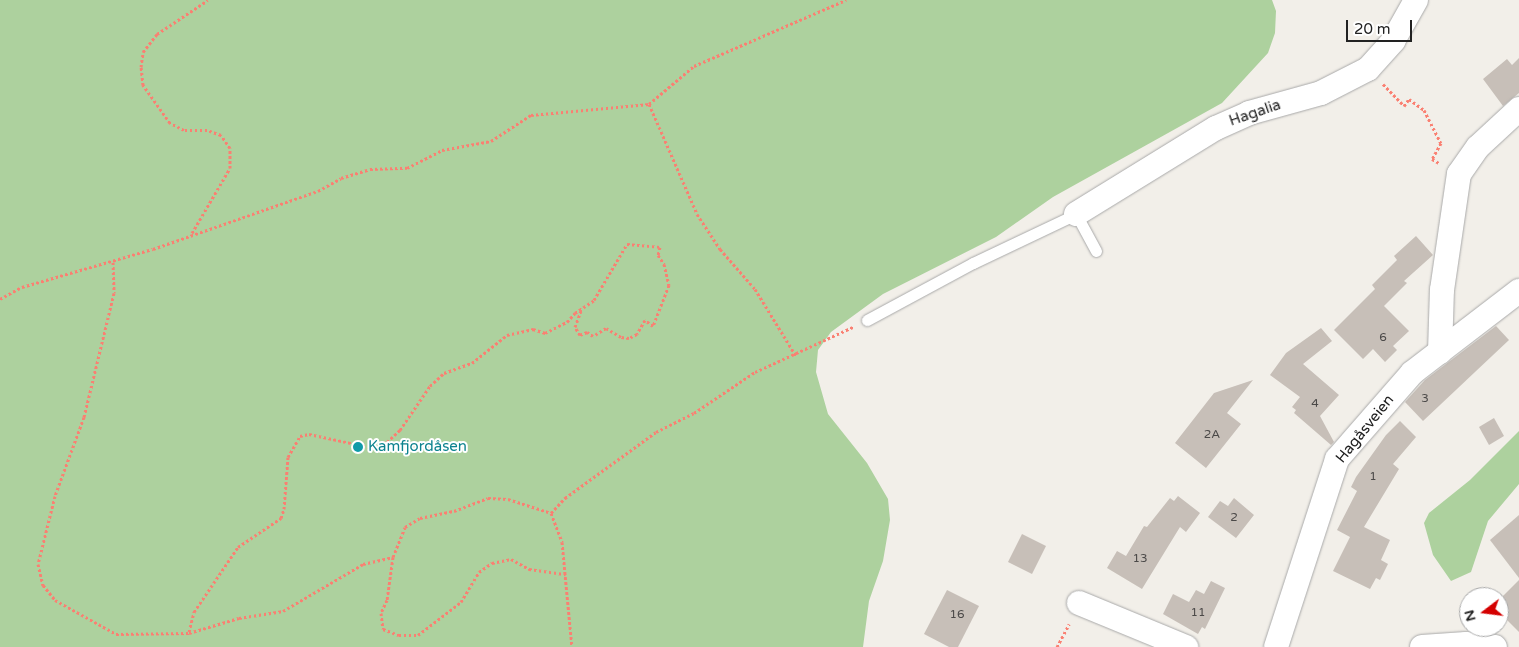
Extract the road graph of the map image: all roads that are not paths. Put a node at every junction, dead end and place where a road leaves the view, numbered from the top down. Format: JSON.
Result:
{"nodes":[{"id":1,"x":1416,"y":0,"type":"edge"},
{"id":2,"x":1519,"y":109,"type":"edge"},
{"id":3,"x":1076,"y":214,"type":"junction"},
{"id":4,"x":1096,"y":251,"type":"dead end"},
{"id":5,"x":1519,"y":291,"type":"edge"},
{"id":6,"x":867,"y":320,"type":"road end"},
{"id":7,"x":1440,"y":352,"type":"junction"},
{"id":8,"x":1079,"y":603,"type":"dead end"},
{"id":9,"x":1186,"y":647,"type":"edge"},
{"id":10,"x":1276,"y":647,"type":"edge"},
{"id":11,"x":1422,"y":647,"type":"edge"},
{"id":12,"x":1495,"y":647,"type":"edge"}],
"edges":[{"from":1,"to":3,"type":"street","name":"Hagalia"},
{"from":2,"to":7,"type":"street"},
{"from":3,"to":4,"type":"lane"},
{"from":3,"to":6,"type":"lane"},
{"from":5,"to":7,"type":"street","name":"Hagåsveien"},
{"from":7,"to":10,"type":"street","name":"Hagåsveien"},
{"from":8,"to":9,"type":"street"},
{"from":11,"to":12,"type":"street"}]}
